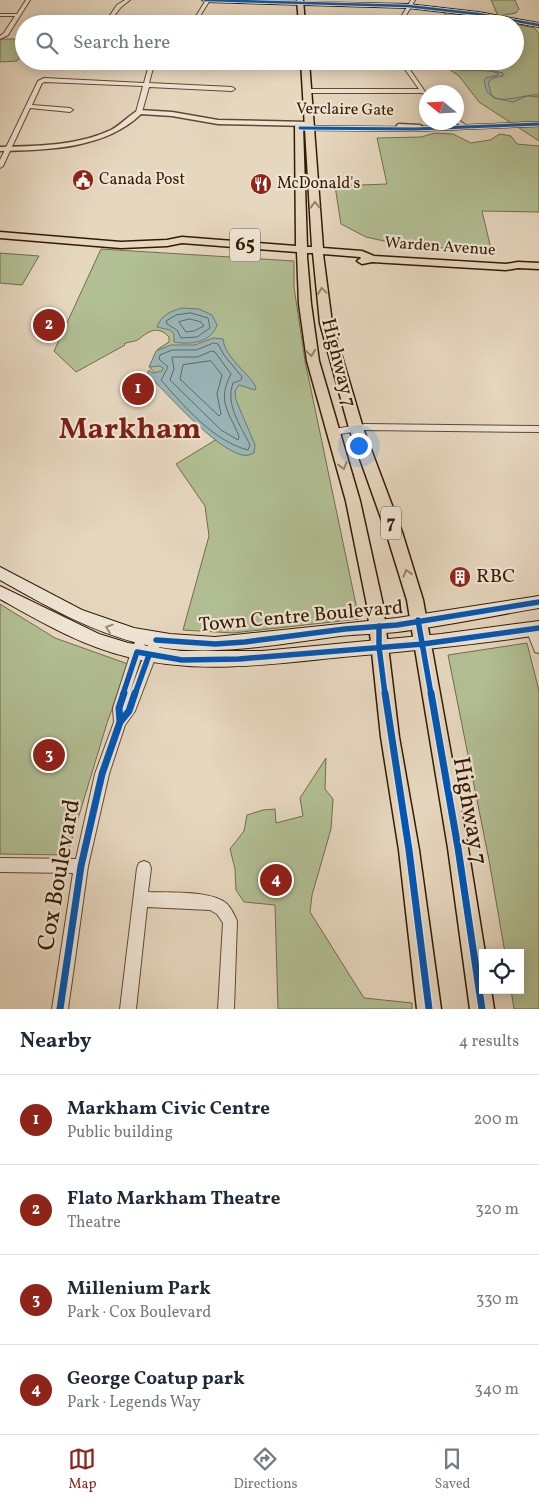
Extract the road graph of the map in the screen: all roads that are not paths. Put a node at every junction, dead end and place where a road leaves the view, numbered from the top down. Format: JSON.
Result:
{"nodes":[{"id":1,"x":28,"y":0,"type":"edge"},
{"id":2,"x":121,"y":0,"type":"edge"},
{"id":3,"x":128,"y":0,"type":"edge"},
{"id":4,"x":206,"y":0,"type":"edge"},
{"id":5,"x":413,"y":0,"type":"edge"},
{"id":6,"x":261,"y":3,"type":"joint"},
{"id":7,"x":296,"y":3,"type":"edge"},
{"id":8,"x":120,"y":6,"type":"junction"},
{"id":9,"x":408,"y":6,"type":"junction"},
{"id":10,"x":0,"y":15,"type":"edge"},
{"id":11,"x":18,"y":15,"type":"joint"},
{"id":12,"x":113,"y":15,"type":"edge"},
{"id":13,"x":198,"y":15,"type":"edge"},
{"id":14,"x":404,"y":15,"type":"edge"},
{"id":15,"x":478,"y":15,"type":"edge"},
{"id":16,"x":15,"y":20,"type":"edge"},
{"id":17,"x":524,"y":22,"type":"edge"},
{"id":18,"x":539,"y":25,"type":"edge"},
{"id":19,"x":0,"y":38,"type":"edge"},
{"id":20,"x":151,"y":70,"type":"edge"},
{"id":21,"x":306,"y":70,"type":"edge"},
{"id":22,"x":407,"y":70,"type":"edge"},
{"id":23,"x":147,"y":84,"type":"junction"},
{"id":24,"x":419,"y":86,"type":"edge"},
{"id":25,"x":232,"y":89,"type":"dead end"},
{"id":26,"x":307,"y":91,"type":"junction"},
{"id":27,"x":419,"y":93,"type":"edge"},
{"id":28,"x":28,"y":106,"type":"junction"},
{"id":29,"x":70,"y":110,"type":"dead end"},
{"id":30,"x":298,"y":111,"type":"dead end"},
{"id":31,"x":139,"y":112,"type":"junction"},
{"id":32,"x":539,"y":124,"type":"edge"},
{"id":33,"x":304,"y":126,"type":"junction"},
{"id":34,"x":399,"y":126,"type":"joint"},
{"id":35,"x":419,"y":127,"type":"edge"},
{"id":36,"x":419,"y":127,"type":"edge"},
{"id":37,"x":465,"y":127,"type":"edge"},
{"id":38,"x":4,"y":149,"type":"edge"},
{"id":39,"x":0,"y":166,"type":"edge"},
{"id":40,"x":0,"y":228,"type":"edge"},
{"id":41,"x":0,"y":235,"type":"edge"},
{"id":42,"x":136,"y":241,"type":"junction"},
{"id":43,"x":302,"y":253,"type":"junction"},
{"id":44,"x":319,"y":255,"type":"junction"},
{"id":45,"x":539,"y":266,"type":"edge"},
{"id":46,"x":506,"y":268,"type":"junction"},
{"id":47,"x":539,"y":274,"type":"edge"},
{"id":48,"x":356,"y":428,"type":"junction"},
{"id":49,"x":539,"y":429,"type":"edge"},
{"id":50,"x":334,"y":432,"type":"junction"},
{"id":51,"x":0,"y":573,"type":"edge"},
{"id":52,"x":0,"y":592,"type":"edge"},
{"id":53,"x":539,"y":602,"type":"edge"},
{"id":54,"x":418,"y":620,"type":"junction"},
{"id":55,"x":378,"y":626,"type":"junction"},
{"id":56,"x":535,"y":628,"type":"edge"},
{"id":57,"x":423,"y":644,"type":"junction"},
{"id":58,"x":146,"y":646,"type":"junction"},
{"id":59,"x":379,"y":647,"type":"junction"},
{"id":60,"x":539,"y":648,"type":"edge"},
{"id":61,"x":0,"y":865,"type":"edge"},
{"id":62,"x":81,"y":866,"type":"junction"},
{"id":63,"x":144,"y":868,"type":"dead end"},
{"id":64,"x":141,"y":899,"type":"junction"},
{"id":65,"x":60,"y":1009,"type":"edge"},
{"id":66,"x":128,"y":1009,"type":"edge"},
{"id":67,"x":226,"y":1009,"type":"edge"},
{"id":68,"x":429,"y":1009,"type":"edge"},
{"id":69,"x":482,"y":1009,"type":"edge"}],
"edges":[{"from":1,"to":11,"type":"street"},
{"from":2,"to":8,"type":"street"},
{"from":3,"to":8,"type":"street"},
{"from":4,"to":6,"type":"main road"},
{"from":4,"to":13,"type":"street"},
{"from":5,"to":9,"type":"street"},
{"from":6,"to":7,"type":"main road"},
{"from":7,"to":9,"type":"main road"},
{"from":8,"to":12,"type":"street"},
{"from":9,"to":14,"type":"street"},
{"from":9,"to":15,"type":"main road"},
{"from":10,"to":11,"type":"street"},
{"from":16,"to":19,"type":"street"},
{"from":17,"to":18,"type":"main road"},
{"from":20,"to":23,"type":"street"},
{"from":21,"to":26,"type":"main road","name":"Highway 7","number":"7"},
{"from":22,"to":24,"type":"street"},
{"from":23,"to":25,"type":"street"},
{"from":23,"to":28,"type":"street"},
{"from":23,"to":31,"type":"street"},
{"from":26,"to":27,"type":"street"},
{"from":26,"to":33,"type":"main road","name":"Highway 7","number":"7"},
{"from":28,"to":29,"type":"street"},
{"from":28,"to":38,"type":"street"},
{"from":30,"to":33,"type":"main road","name":"Highway 7","number":"7"},
{"from":31,"to":33,"type":"street","name":"Verclaire Gate"},
{"from":31,"to":38,"type":"street"},
{"from":32,"to":37,"type":"main road"},
{"from":33,"to":34,"type":"main road","name":"Verclaire Gate"},
{"from":33,"to":35,"type":"main road","name":"Verclaire Gate"},
{"from":33,"to":43,"type":"main road","name":"Highway 7","number":"7"},
{"from":44,"to":33,"type":"main road","name":"Highway 7","number":"7","one_way":true},
{"from":34,"to":36,"type":"street","name":"Verclaire Gate"},
{"from":38,"to":39,"type":"street"},
{"from":40,"to":42,"type":"main road","name":"Warden Avenue","number":"65"},
{"from":41,"to":42,"type":"main road","name":"Warden Avenue","number":"65"},
{"from":42,"to":43,"type":"main road","name":"Warden Avenue","number":"65"},
{"from":43,"to":44,"type":"main road","name":"Warden Avenue","number":"65"},
{"from":43,"to":50,"type":"main road","name":"Highway 7","number":"7","one_way":true},
{"from":44,"to":46,"type":"main road","name":"Warden Avenue","number":"65"},
{"from":48,"to":44,"type":"main road","name":"Highway 7","number":"7","one_way":true},
{"from":45,"to":46,"type":"main road","name":"Warden Avenue","number":"65"},
{"from":46,"to":47,"type":"main road","name":"Warden Avenue","number":"65"},
{"from":48,"to":49,"type":"street"},
{"from":48,"to":50,"type":"street"},
{"from":54,"to":48,"type":"main road","name":"Highway 7","number":"7","one_way":true},
{"from":50,"to":55,"type":"main road","name":"Highway 7","number":"7","one_way":true},
{"from":58,"to":51,"type":"main road","name":"Town Centre Boulevard","one_way":true},
{"from":52,"to":58,"type":"main road","name":"Town Centre Boulevard"},
{"from":53,"to":54,"type":"main road","name":"Town Centre Boulevard"},
{"from":54,"to":55,"type":"main road","name":"Town Centre Boulevard"},
{"from":54,"to":57,"type":"main road","name":"Highway 7","number":"7"},
{"from":55,"to":58,"type":"main road","name":"Town Centre Boulevard"},
{"from":55,"to":59,"type":"main road","name":"Highway 7","number":"7"},
{"from":56,"to":57,"type":"main road","name":"Town Centre Boulevard"},
{"from":56,"to":60,"type":"street"},
{"from":57,"to":59,"type":"main road","name":"Town Centre Boulevard"},
{"from":57,"to":69,"type":"main road","name":"Highway 7","number":"7"},
{"from":58,"to":59,"type":"main road","name":"Town Centre Boulevard"},
{"from":58,"to":62,"type":"street","name":"Cox Boulevard"},
{"from":59,"to":68,"type":"main road","name":"Highway 7","number":"7"},
{"from":61,"to":62,"type":"street"},
{"from":62,"to":65,"type":"street","name":"Cox Boulevard"},
{"from":63,"to":64,"type":"street"},
{"from":64,"to":66,"type":"street"},
{"from":64,"to":67,"type":"street"}]}
